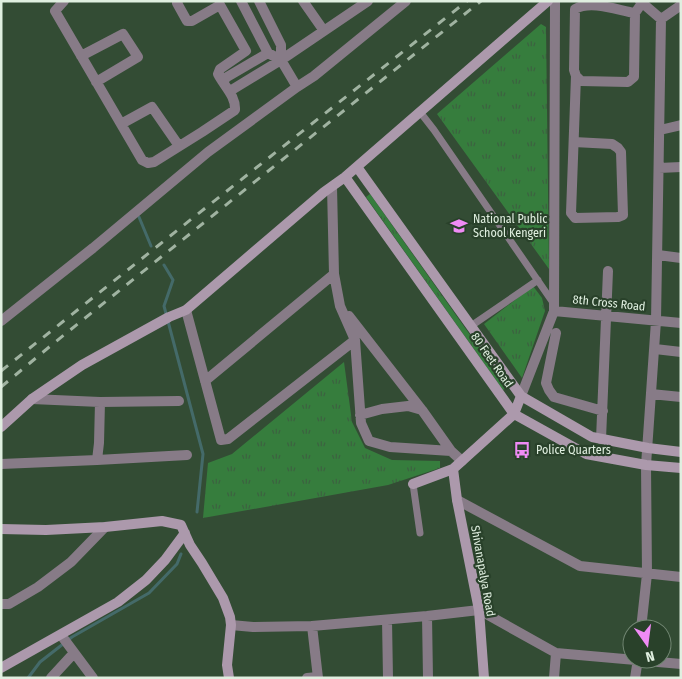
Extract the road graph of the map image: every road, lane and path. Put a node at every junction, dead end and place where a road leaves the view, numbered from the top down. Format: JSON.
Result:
{"nodes":[{"id":1,"x":64,"y":1,"type":"edge"},
{"id":2,"x":178,"y":1,"type":"edge"},
{"id":3,"x":241,"y":1,"type":"edge"},
{"id":4,"x":259,"y":1,"type":"edge"},
{"id":5,"x":303,"y":1,"type":"edge"},
{"id":6,"x":406,"y":1,"type":"edge"},
{"id":7,"x":548,"y":1,"type":"edge"},
{"id":8,"x":555,"y":1,"type":"edge"},
{"id":9,"x":365,"y":2,"type":"edge"},
{"id":10,"x":641,"y":2,"type":"edge"},
{"id":11,"x":220,"y":3,"type":"edge"},
{"id":12,"x":681,"y":5,"type":"edge"},
{"id":13,"x":635,"y":13,"type":"junction"},
{"id":14,"x":662,"y":19,"type":"junction"},
{"id":15,"x":324,"y":31,"type":"junction"},
{"id":16,"x":268,"y":53,"type":"junction"},
{"id":17,"x":81,"y":56,"type":"junction"},
{"id":18,"x":281,"y":60,"type":"junction"},
{"id":19,"x":576,"y":76,"type":"junction"},
{"id":20,"x":222,"y":81,"type":"junction"},
{"id":21,"x":96,"y":82,"type":"junction"},
{"id":22,"x":296,"y":87,"type":"junction"},
{"id":23,"x":230,"y":91,"type":"junction"},
{"id":24,"x":420,"y":112,"type":"junction"},
{"id":25,"x":121,"y":124,"type":"junction"},
{"id":26,"x":681,"y":125,"type":"edge"},
{"id":27,"x":660,"y":130,"type":"junction"},
{"id":28,"x":574,"y":142,"type":"junction"},
{"id":29,"x":180,"y":146,"type":"junction"},
{"id":30,"x":356,"y":167,"type":"junction"},
{"id":31,"x":681,"y":167,"type":"edge"},
{"id":32,"x":659,"y":168,"type":"junction"},
{"id":33,"x":345,"y":177,"type":"junction"},
{"id":34,"x":332,"y":187,"type":"junction"},
{"id":35,"x":658,"y":255,"type":"junction"},
{"id":36,"x":681,"y":258,"type":"edge"},
{"id":37,"x":608,"y":271,"type":"dead end"},
{"id":38,"x":334,"y":274,"type":"junction"},
{"id":39,"x":538,"y":280,"type":"junction"},
{"id":40,"x":340,"y":306,"type":"junction"},
{"id":41,"x":554,"y":307,"type":"junction"},
{"id":42,"x":186,"y":310,"type":"junction"},
{"id":43,"x":606,"y":316,"type":"junction"},
{"id":44,"x":1,"y":321,"type":"edge"},
{"id":45,"x":656,"y":321,"type":"junction"},
{"id":46,"x":681,"y":323,"type":"edge"},
{"id":47,"x":471,"y":326,"type":"junction"},
{"id":48,"x":556,"y":333,"type":"dead end"},
{"id":49,"x":355,"y":340,"type":"junction"},
{"id":50,"x":655,"y":349,"type":"junction"},
{"id":51,"x":681,"y":352,"type":"edge"},
{"id":52,"x":205,"y":381,"type":"junction"},
{"id":53,"x":652,"y":394,"type":"junction"},
{"id":54,"x":521,"y":396,"type":"junction"},
{"id":55,"x":681,"y":397,"type":"edge"},
{"id":56,"x":32,"y":400,"type":"junction"},
{"id":57,"x":179,"y":401,"type":"dead end"},
{"id":58,"x":100,"y":402,"type":"junction"},
{"id":59,"x":422,"y":410,"type":"junction"},
{"id":60,"x":603,"y":411,"type":"junction"},
{"id":61,"x":514,"y":414,"type":"junction"},
{"id":62,"x":360,"y":415,"type":"junction"},
{"id":63,"x":1,"y":427,"type":"edge"},
{"id":64,"x":601,"y":439,"type":"junction"},
{"id":65,"x":648,"y":448,"type":"junction"},
{"id":66,"x":451,"y":451,"type":"junction"},
{"id":67,"x":681,"y":452,"type":"edge"},
{"id":68,"x":187,"y":456,"type":"dead end"},
{"id":69,"x":97,"y":460,"type":"junction"},
{"id":70,"x":462,"y":460,"type":"junction"},
{"id":71,"x":1,"y":464,"type":"edge"},
{"id":72,"x":646,"y":465,"type":"junction"},
{"id":73,"x":681,"y":468,"type":"edge"},
{"id":74,"x":453,"y":469,"type":"junction"},
{"id":75,"x":413,"y":484,"type":"joint"},
{"id":76,"x":457,"y":500,"type":"junction"},
{"id":77,"x":105,"y":527,"type":"junction"},
{"id":78,"x":1,"y":529,"type":"edge"},
{"id":79,"x":185,"y":533,"type":"junction"},
{"id":80,"x":420,"y":534,"type":"dead end"},
{"id":81,"x":647,"y":574,"type":"junction"},
{"id":82,"x":681,"y":577,"type":"edge"},
{"id":83,"x":1,"y":604,"type":"edge"},
{"id":84,"x":479,"y":610,"type":"junction"},
{"id":85,"x":426,"y":616,"type":"junction"},
{"id":86,"x":642,"y":619,"type":"edge"},
{"id":87,"x":387,"y":620,"type":"junction"},
{"id":88,"x":231,"y":625,"type":"junction"},
{"id":89,"x":312,"y":626,"type":"junction"},
{"id":90,"x":63,"y":638,"type":"junction"},
{"id":91,"x":556,"y":653,"type":"junction"},
{"id":92,"x":73,"y":655,"type":"junction"},
{"id":93,"x":622,"y":659,"type":"edge"},
{"id":94,"x":1,"y":668,"type":"edge"},
{"id":95,"x":314,"y":677,"type":"edge"},
{"id":96,"x":51,"y":678,"type":"edge"},
{"id":97,"x":86,"y":678,"type":"edge"},
{"id":98,"x":93,"y":678,"type":"edge"},
{"id":99,"x":229,"y":678,"type":"edge"},
{"id":100,"x":388,"y":678,"type":"edge"},
{"id":101,"x":428,"y":678,"type":"edge"},
{"id":102,"x":484,"y":678,"type":"edge"},
{"id":103,"x":554,"y":678,"type":"edge"}],
"edges":[{"from":1,"to":17,"type":"street"},
{"from":2,"to":11,"type":"street"},
{"from":3,"to":16,"type":"street"},
{"from":4,"to":18,"type":"street"},
{"from":5,"to":15,"type":"street"},
{"from":6,"to":22,"type":"street"},
{"from":7,"to":24,"type":"street"},
{"from":8,"to":41,"type":"street"},
{"from":9,"to":15,"type":"street"},
{"from":10,"to":13,"type":"street"},
{"from":10,"to":14,"type":"street"},
{"from":11,"to":20,"type":"street"},
{"from":12,"to":14,"type":"street"},
{"from":13,"to":19,"type":"street"},
{"from":13,"to":19,"type":"street"},
{"from":14,"to":27,"type":"street"},
{"from":15,"to":18,"type":"street"},
{"from":16,"to":18,"type":"street"},
{"from":16,"to":20,"type":"street"},
{"from":17,"to":21,"type":"street"},
{"from":17,"to":21,"type":"street"},
{"from":18,"to":22,"type":"street"},
{"from":18,"to":23,"type":"street"},
{"from":19,"to":28,"type":"street"},
{"from":20,"to":23,"type":"street"},
{"from":21,"to":25,"type":"street"},
{"from":22,"to":44,"type":"street"},
{"from":23,"to":29,"type":"street"},
{"from":24,"to":30,"type":"street"},
{"from":24,"to":39,"type":"lane"},
{"from":25,"to":29,"type":"street"},
{"from":25,"to":29,"type":"street"},
{"from":26,"to":27,"type":"street"},
{"from":27,"to":32,"type":"street"},
{"from":28,"to":28,"type":"street"},
{"from":30,"to":33,"type":"street"},
{"from":30,"to":47,"type":"street","name":"80 Feet Road"},
{"from":31,"to":32,"type":"street"},
{"from":32,"to":35,"type":"street"},
{"from":33,"to":34,"type":"street"},
{"from":33,"to":61,"type":"street","name":"80 Feet Road"},
{"from":34,"to":38,"type":"street"},
{"from":34,"to":42,"type":"street"},
{"from":35,"to":36,"type":"street"},
{"from":35,"to":45,"type":"street"},
{"from":37,"to":43,"type":"street"},
{"from":38,"to":40,"type":"street"},
{"from":38,"to":52,"type":"street"},
{"from":39,"to":41,"type":"lane"},
{"from":39,"to":47,"type":"lane"},
{"from":40,"to":49,"type":"street"},
{"from":40,"to":59,"type":"street"},
{"from":41,"to":43,"type":"street","name":"8th Cross Road"},
{"from":41,"to":54,"type":"street","name":"8th Cross Road"},
{"from":42,"to":52,"type":"street"},
{"from":42,"to":56,"type":"street"},
{"from":43,"to":45,"type":"street","name":"8th Cross Road"},
{"from":43,"to":60,"type":"street"},
{"from":45,"to":46,"type":"street","name":"8th Cross Road"},
{"from":45,"to":50,"type":"street"},
{"from":47,"to":54,"type":"street","name":"80 Feet Road"},
{"from":48,"to":60,"type":"street"},
{"from":49,"to":52,"type":"street"},
{"from":49,"to":62,"type":"street"},
{"from":50,"to":51,"type":"street"},
{"from":50,"to":53,"type":"street"},
{"from":53,"to":55,"type":"street"},
{"from":53,"to":65,"type":"street"},
{"from":54,"to":61,"type":"street","name":"8th Cross Road"},
{"from":54,"to":64,"type":"street","name":"80 Feet Road"},
{"from":56,"to":58,"type":"street"},
{"from":56,"to":63,"type":"street"},
{"from":57,"to":58,"type":"street"},
{"from":58,"to":69,"type":"street"},
{"from":59,"to":62,"type":"street"},
{"from":59,"to":66,"type":"street"},
{"from":60,"to":64,"type":"street"},
{"from":61,"to":70,"type":"street"},
{"from":61,"to":72,"type":"street","name":"80 Feet Road"},
{"from":62,"to":66,"type":"street"},
{"from":64,"to":65,"type":"street","name":"80 Feet Road"},
{"from":65,"to":67,"type":"street","name":"80 Feet Road"},
{"from":65,"to":72,"type":"street"},
{"from":66,"to":70,"type":"street"},
{"from":68,"to":69,"type":"street"},
{"from":69,"to":71,"type":"street"},
{"from":70,"to":74,"type":"street"},
{"from":72,"to":73,"type":"street","name":"80 Feet Road"},
{"from":72,"to":81,"type":"street"},
{"from":74,"to":75,"type":"street"},
{"from":74,"to":76,"type":"street","name":"Shivanapalya Road"},
{"from":75,"to":80,"type":"lane"},
{"from":76,"to":81,"type":"street"},
{"from":76,"to":84,"type":"street","name":"Shivanapalya Road"},
{"from":77,"to":78,"type":"street"},
{"from":77,"to":79,"type":"street"},
{"from":77,"to":83,"type":"street"},
{"from":79,"to":88,"type":"street"},
{"from":79,"to":90,"type":"street"},
{"from":81,"to":82,"type":"street"},
{"from":81,"to":86,"type":"street"},
{"from":84,"to":85,"type":"street"},
{"from":84,"to":91,"type":"street"},
{"from":84,"to":102,"type":"street","name":"Shivanapalya Road"},
{"from":85,"to":87,"type":"street"},
{"from":85,"to":101,"type":"street"},
{"from":87,"to":89,"type":"street"},
{"from":87,"to":100,"type":"street"},
{"from":88,"to":89,"type":"street"},
{"from":88,"to":99,"type":"street"},
{"from":89,"to":95,"type":"street"},
{"from":90,"to":92,"type":"street"},
{"from":90,"to":94,"type":"street"},
{"from":91,"to":93,"type":"street"},
{"from":91,"to":103,"type":"street"},
{"from":92,"to":96,"type":"street"},
{"from":92,"to":97,"type":"street"},
{"from":92,"to":98,"type":"street"}]}
